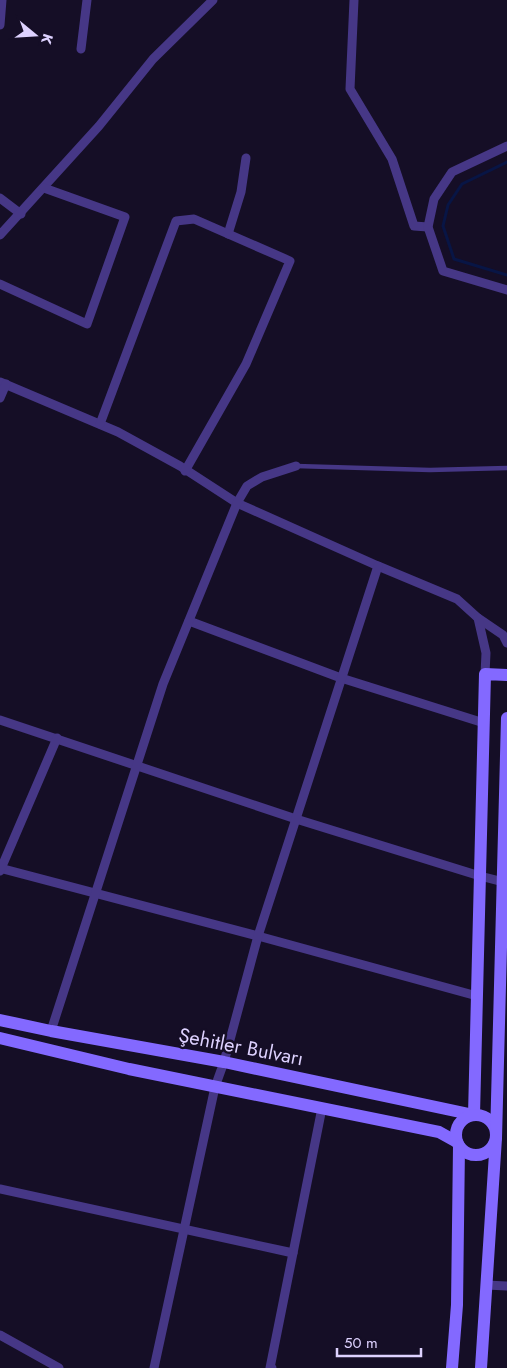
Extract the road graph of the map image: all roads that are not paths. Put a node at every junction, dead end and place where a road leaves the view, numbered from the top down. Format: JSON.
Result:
{"nodes":[{"id":1,"x":2,"y":0,"type":"edge"},
{"id":2,"x":87,"y":0,"type":"edge"},
{"id":3,"x":213,"y":0,"type":"edge"},
{"id":4,"x":354,"y":0,"type":"edge"},
{"id":5,"x":0,"y":25,"type":"edge"},
{"id":6,"x":81,"y":49,"type":"dead end"},
{"id":7,"x":507,"y":146,"type":"edge"},
{"id":8,"x":246,"y":158,"type":"dead end"},
{"id":9,"x":44,"y":188,"type":"junction"},
{"id":10,"x":0,"y":198,"type":"edge"},
{"id":11,"x":21,"y":214,"type":"junction"},
{"id":12,"x":428,"y":227,"type":"junction"},
{"id":13,"x":228,"y":234,"type":"junction"},
{"id":14,"x":0,"y":235,"type":"edge"},
{"id":15,"x":0,"y":284,"type":"edge"},
{"id":16,"x":507,"y":290,"type":"edge"},
{"id":17,"x":3,"y":383,"type":"edge"},
{"id":18,"x":0,"y":398,"type":"edge"},
{"id":19,"x":100,"y":424,"type":"junction"},
{"id":20,"x":296,"y":466,"type":"joint"},
{"id":21,"x":507,"y":468,"type":"edge"},
{"id":22,"x":186,"y":471,"type":"junction"},
{"id":23,"x":237,"y":503,"type":"junction"},
{"id":24,"x":378,"y":566,"type":"junction"},
{"id":25,"x":478,"y":618,"type":"junction"},
{"id":26,"x":189,"y":622,"type":"junction"},
{"id":27,"x":507,"y":643,"type":"edge"},
{"id":28,"x":485,"y":674,"type":"junction"},
{"id":29,"x":507,"y":675,"type":"edge"},
{"id":30,"x":341,"y":678,"type":"junction"},
{"id":31,"x":507,"y":718,"type":"edge"},
{"id":32,"x":0,"y":720,"type":"edge"},
{"id":33,"x":484,"y":723,"type":"junction"},
{"id":34,"x":57,"y":738,"type":"junction"},
{"id":35,"x":137,"y":765,"type":"junction"},
{"id":36,"x":296,"y":819,"type":"junction"},
{"id":37,"x":0,"y":869,"type":"edge"},
{"id":38,"x":480,"y":876,"type":"junction"},
{"id":39,"x":505,"y":882,"type":"edge"},
{"id":40,"x":95,"y":893,"type":"junction"},
{"id":41,"x":258,"y":936,"type":"junction"},
{"id":42,"x":477,"y":996,"type":"junction"},
{"id":43,"x":0,"y":1020,"type":"edge"},
{"id":44,"x":50,"y":1031,"type":"junction"},
{"id":45,"x":0,"y":1038,"type":"edge"},
{"id":46,"x":224,"y":1062,"type":"junction"},
{"id":47,"x":215,"y":1087,"type":"junction"},
{"id":48,"x":502,"y":1105,"type":"edge"},
{"id":49,"x":322,"y":1108,"type":"junction"},
{"id":50,"x":474,"y":1115,"type":"junction"},
{"id":51,"x":496,"y":1138,"type":"junction"},
{"id":52,"x":458,"y":1144,"type":"junction"},
{"id":53,"x":0,"y":1188,"type":"edge"},
{"id":54,"x":184,"y":1229,"type":"junction"},
{"id":55,"x":293,"y":1253,"type":"junction"},
{"id":56,"x":486,"y":1285,"type":"junction"},
{"id":57,"x":507,"y":1286,"type":"edge"},
{"id":58,"x":0,"y":1335,"type":"edge"},
{"id":59,"x":59,"y":1368,"type":"edge"},
{"id":60,"x":154,"y":1368,"type":"edge"},
{"id":61,"x":272,"y":1368,"type":"edge"},
{"id":62,"x":452,"y":1368,"type":"edge"},
{"id":63,"x":481,"y":1368,"type":"edge"}],
"edges":[{"from":1,"to":5,"type":"street"},
{"from":2,"to":6,"type":"street"},
{"from":3,"to":9,"type":"street"},
{"from":4,"to":12,"type":"street"},
{"from":7,"to":12,"type":"street"},
{"from":8,"to":13,"type":"street"},
{"from":9,"to":11,"type":"street"},
{"from":9,"to":15,"type":"street"},
{"from":10,"to":11,"type":"street"},
{"from":11,"to":14,"type":"street"},
{"from":12,"to":16,"type":"street"},
{"from":13,"to":19,"type":"street"},
{"from":13,"to":22,"type":"street"},
{"from":17,"to":18,"type":"street"},
{"from":17,"to":19,"type":"street"},
{"from":19,"to":22,"type":"street"},
{"from":20,"to":21,"type":"lane"},
{"from":20,"to":23,"type":"street"},
{"from":22,"to":23,"type":"street"},
{"from":23,"to":24,"type":"street"},
{"from":23,"to":26,"type":"street"},
{"from":24,"to":25,"type":"street"},
{"from":24,"to":30,"type":"street"},
{"from":25,"to":27,"type":"street"},
{"from":25,"to":28,"type":"street"},
{"from":26,"to":30,"type":"street"},
{"from":26,"to":35,"type":"street"},
{"from":28,"to":29,"type":"main road"},
{"from":28,"to":33,"type":"main road"},
{"from":30,"to":33,"type":"street"},
{"from":30,"to":36,"type":"street"},
{"from":31,"to":39,"type":"main road"},
{"from":32,"to":34,"type":"street"},
{"from":33,"to":38,"type":"main road"},
{"from":34,"to":35,"type":"street"},
{"from":34,"to":37,"type":"street"},
{"from":35,"to":36,"type":"street"},
{"from":35,"to":40,"type":"street"},
{"from":36,"to":38,"type":"street"},
{"from":36,"to":41,"type":"street"},
{"from":37,"to":40,"type":"street"},
{"from":38,"to":39,"type":"street"},
{"from":38,"to":42,"type":"main road"},
{"from":39,"to":48,"type":"main road"},
{"from":40,"to":41,"type":"street"},
{"from":40,"to":44,"type":"street"},
{"from":41,"to":42,"type":"street"},
{"from":41,"to":46,"type":"street"},
{"from":42,"to":50,"type":"main road"},
{"from":43,"to":44,"type":"main road","name":"Şehitler Bulvarı"},
{"from":44,"to":46,"type":"main road","name":"Şehitler Bulvarı"},
{"from":45,"to":47,"type":"main road"},
{"from":46,"to":47,"type":"street"},
{"from":46,"to":50,"type":"main road","name":"Şehitler Bulvarı"},
{"from":47,"to":49,"type":"main road"},
{"from":47,"to":54,"type":"street"},
{"from":48,"to":51,"type":"main road"},
{"from":49,"to":52,"type":"main road"},
{"from":49,"to":55,"type":"street"},
{"from":50,"to":51,"type":"main road","name":"Şehitler Bulvarı"},
{"from":50,"to":52,"type":"main road"},
{"from":51,"to":52,"type":"main road"},
{"from":51,"to":56,"type":"main road"},
{"from":52,"to":62,"type":"main road"},
{"from":53,"to":54,"type":"street"},
{"from":54,"to":55,"type":"street"},
{"from":54,"to":60,"type":"street"},
{"from":55,"to":61,"type":"street"},
{"from":56,"to":57,"type":"street"},
{"from":56,"to":63,"type":"main road"},
{"from":58,"to":59,"type":"street"}]}
